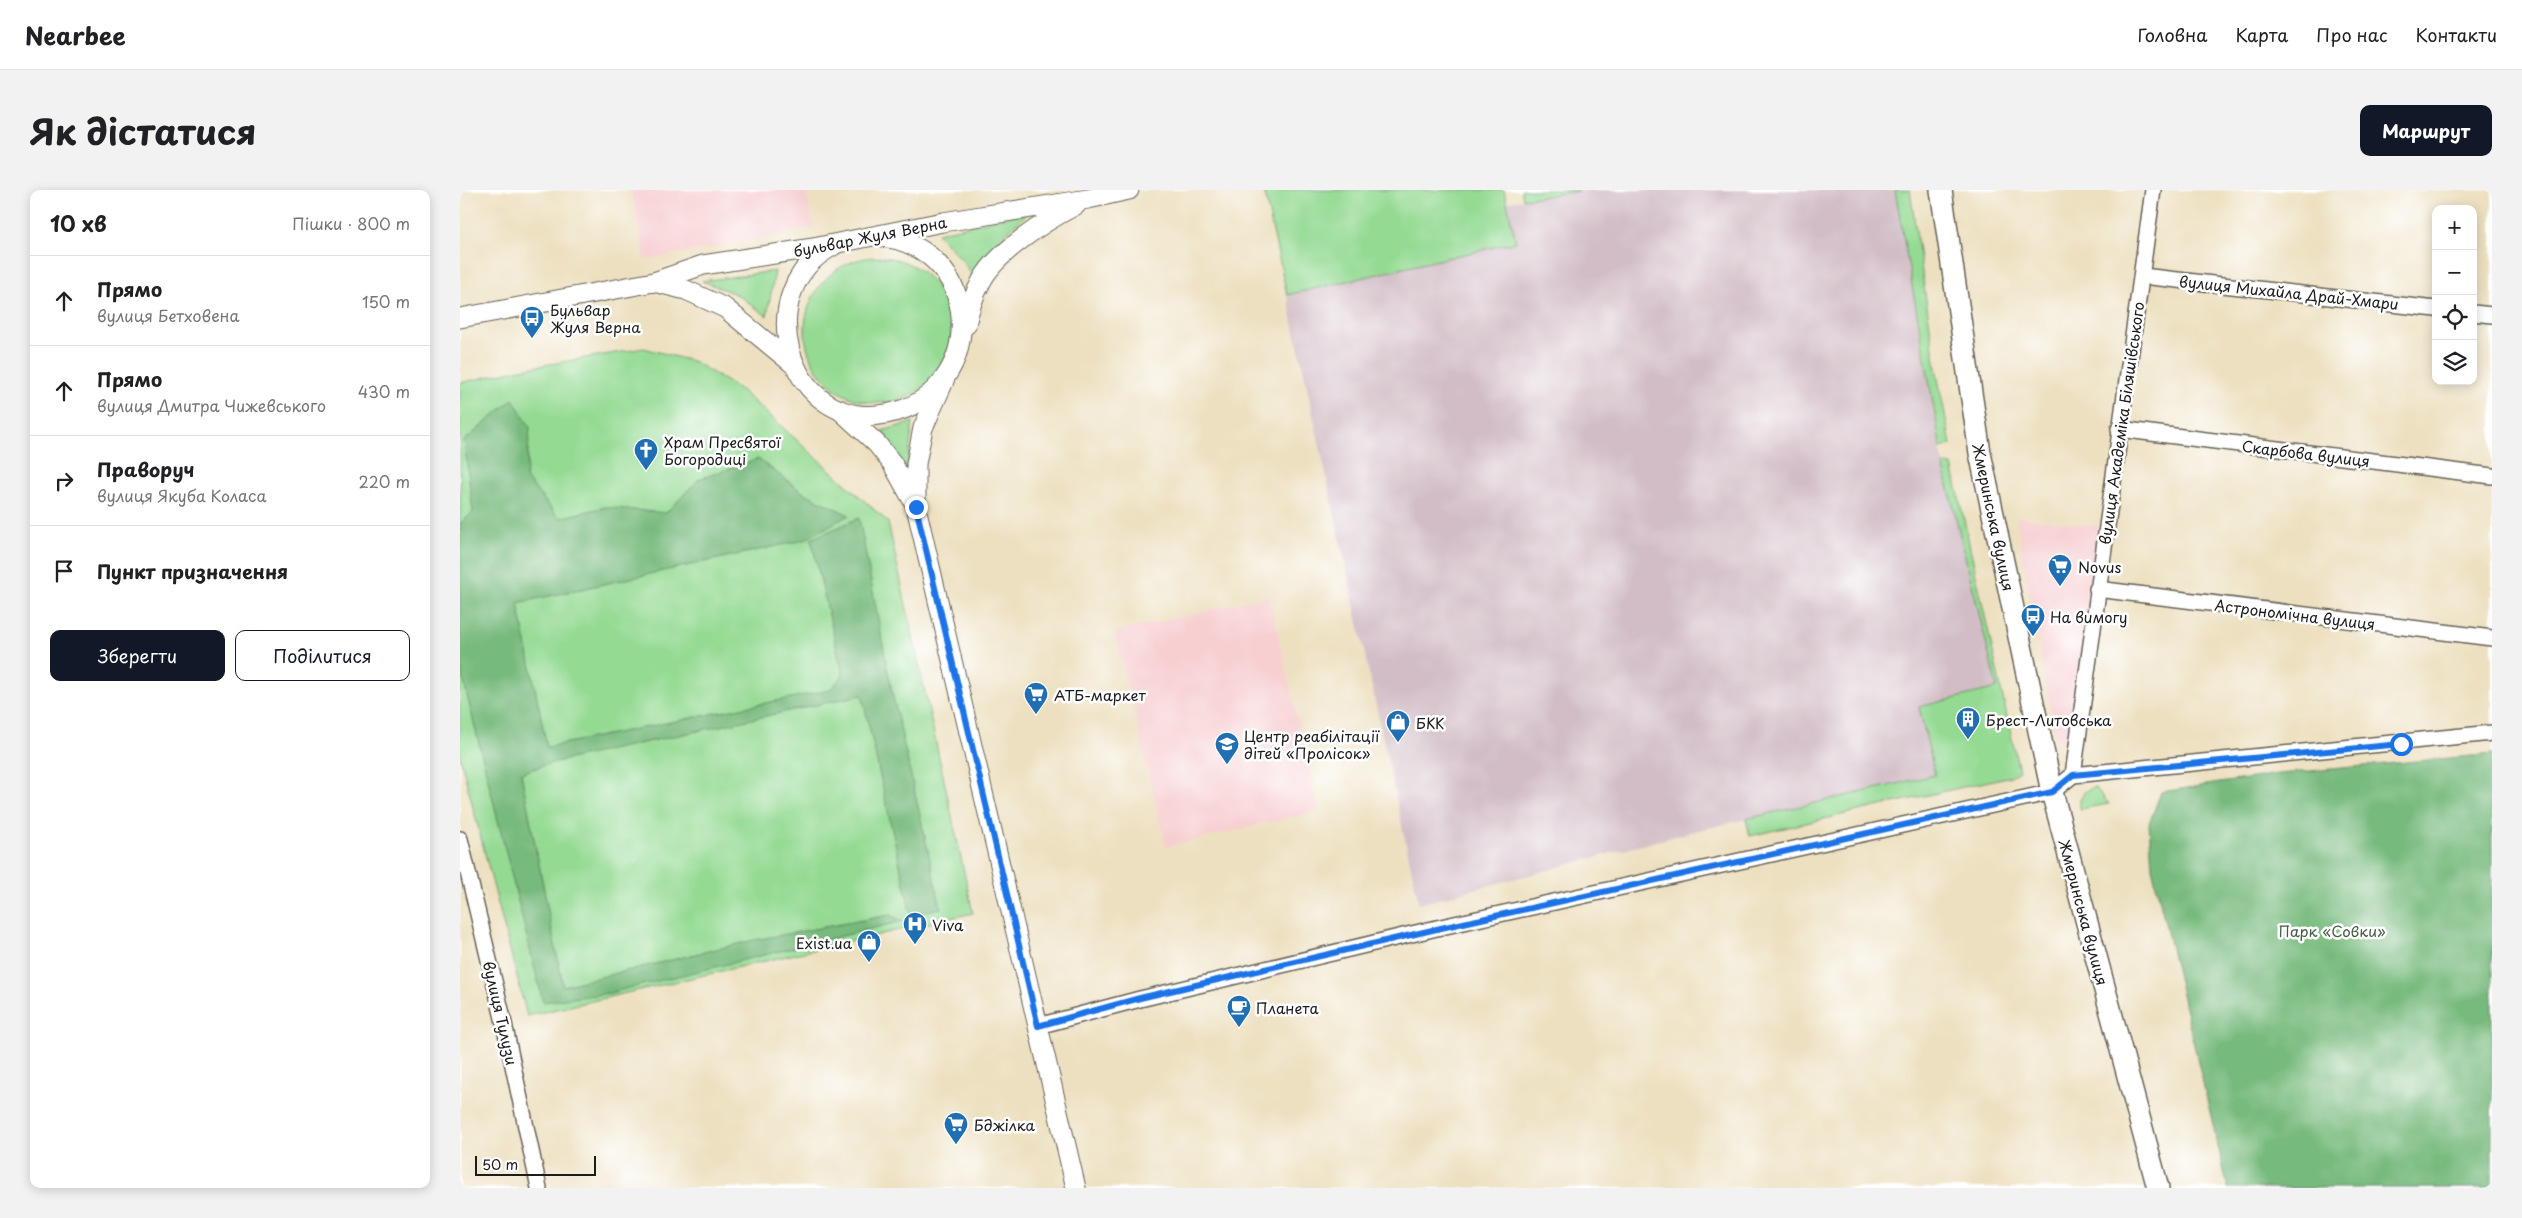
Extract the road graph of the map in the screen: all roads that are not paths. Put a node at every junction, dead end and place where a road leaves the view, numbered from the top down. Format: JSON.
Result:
{"nodes":[{"id":1,"x":1129,"y":190,"type":"edge"},
{"id":2,"x":1941,"y":190,"type":"edge"},
{"id":3,"x":2153,"y":190,"type":"edge"},
{"id":4,"x":1088,"y":199,"type":"junction"},
{"id":5,"x":876,"y":236,"type":"junction"},
{"id":6,"x":840,"y":243,"type":"junction"},
{"id":7,"x":2142,"y":276,"type":"junction"},
{"id":8,"x":654,"y":282,"type":"junction"},
{"id":9,"x":2432,"y":309,"type":"edge"},
{"id":10,"x":2477,"y":314,"type":"edge"},
{"id":11,"x":2492,"y":316,"type":"edge"},
{"id":12,"x":460,"y":318,"type":"edge"},
{"id":13,"x":962,"y":338,"type":"junction"},
{"id":14,"x":793,"y":365,"type":"junction"},
{"id":15,"x":944,"y":381,"type":"junction"},
{"id":16,"x":838,"y":408,"type":"junction"},
{"id":17,"x":2119,"y":429,"type":"junction"},
{"id":18,"x":2492,"y":476,"type":"edge"},
{"id":19,"x":916,"y":507,"type":"junction"},
{"id":20,"x":2097,"y":589,"type":"junction"},
{"id":21,"x":2492,"y":638,"type":"edge"},
{"id":22,"x":2492,"y":733,"type":"edge"},
{"id":23,"x":2073,"y":775,"type":"junction"},
{"id":24,"x":2052,"y":792,"type":"junction"},
{"id":25,"x":460,"y":839,"type":"edge"},
{"id":26,"x":1038,"y":1026,"type":"junction"},
{"id":27,"x":539,"y":1188,"type":"edge"},
{"id":28,"x":1076,"y":1188,"type":"edge"},
{"id":29,"x":2158,"y":1188,"type":"edge"}],
"edges":[{"from":1,"to":4,"type":"street","name":"бульвар Жуля Верна"},
{"from":2,"to":24,"type":"main road","name":"Жмеринська вулиця"},
{"from":3,"to":7,"type":"street","name":"вулиця Академіка Біляшівського"},
{"from":4,"to":5,"type":"street","name":"бульвар Жуля Верна"},
{"from":4,"to":13,"type":"street","name":"бульвар Жуля Верна"},
{"from":5,"to":6,"type":"street","name":"бульвар Жуля Верна"},
{"from":5,"to":13,"type":"street"},
{"from":6,"to":8,"type":"street","name":"бульвар Жуля Верна"},
{"from":6,"to":14,"type":"street"},
{"from":7,"to":9,"type":"street","name":"вулиця Михайла Драй-Хмари"},
{"from":7,"to":17,"type":"street","name":"вулиця Академіка Біляшівського"},
{"from":8,"to":12,"type":"street","name":"бульвар Жуля Верна"},
{"from":8,"to":14,"type":"street","name":"бульвар Жуля Верна"},
{"from":10,"to":11,"type":"street"},
{"from":13,"to":15,"type":"street"},
{"from":14,"to":16,"type":"street"},
{"from":15,"to":16,"type":"street"},
{"from":15,"to":19,"type":"street"},
{"from":16,"to":19,"type":"street"},
{"from":17,"to":18,"type":"street","name":"Скарбова вулиця"},
{"from":17,"to":20,"type":"street","name":"вулиця Академіка Біляшівського"},
{"from":19,"to":26,"type":"street"},
{"from":20,"to":21,"type":"street","name":"Астрономічна вулиця"},
{"from":20,"to":23,"type":"street","name":"вулиця Академіка Біляшівського"},
{"from":22,"to":23,"type":"street"},
{"from":23,"to":24,"type":"street"},
{"from":24,"to":26,"type":"street"},
{"from":24,"to":29,"type":"main road","name":"Жмеринська вулиця"},
{"from":25,"to":27,"type":"street","name":"вулиця Тулузи"},
{"from":26,"to":28,"type":"street"}]}
